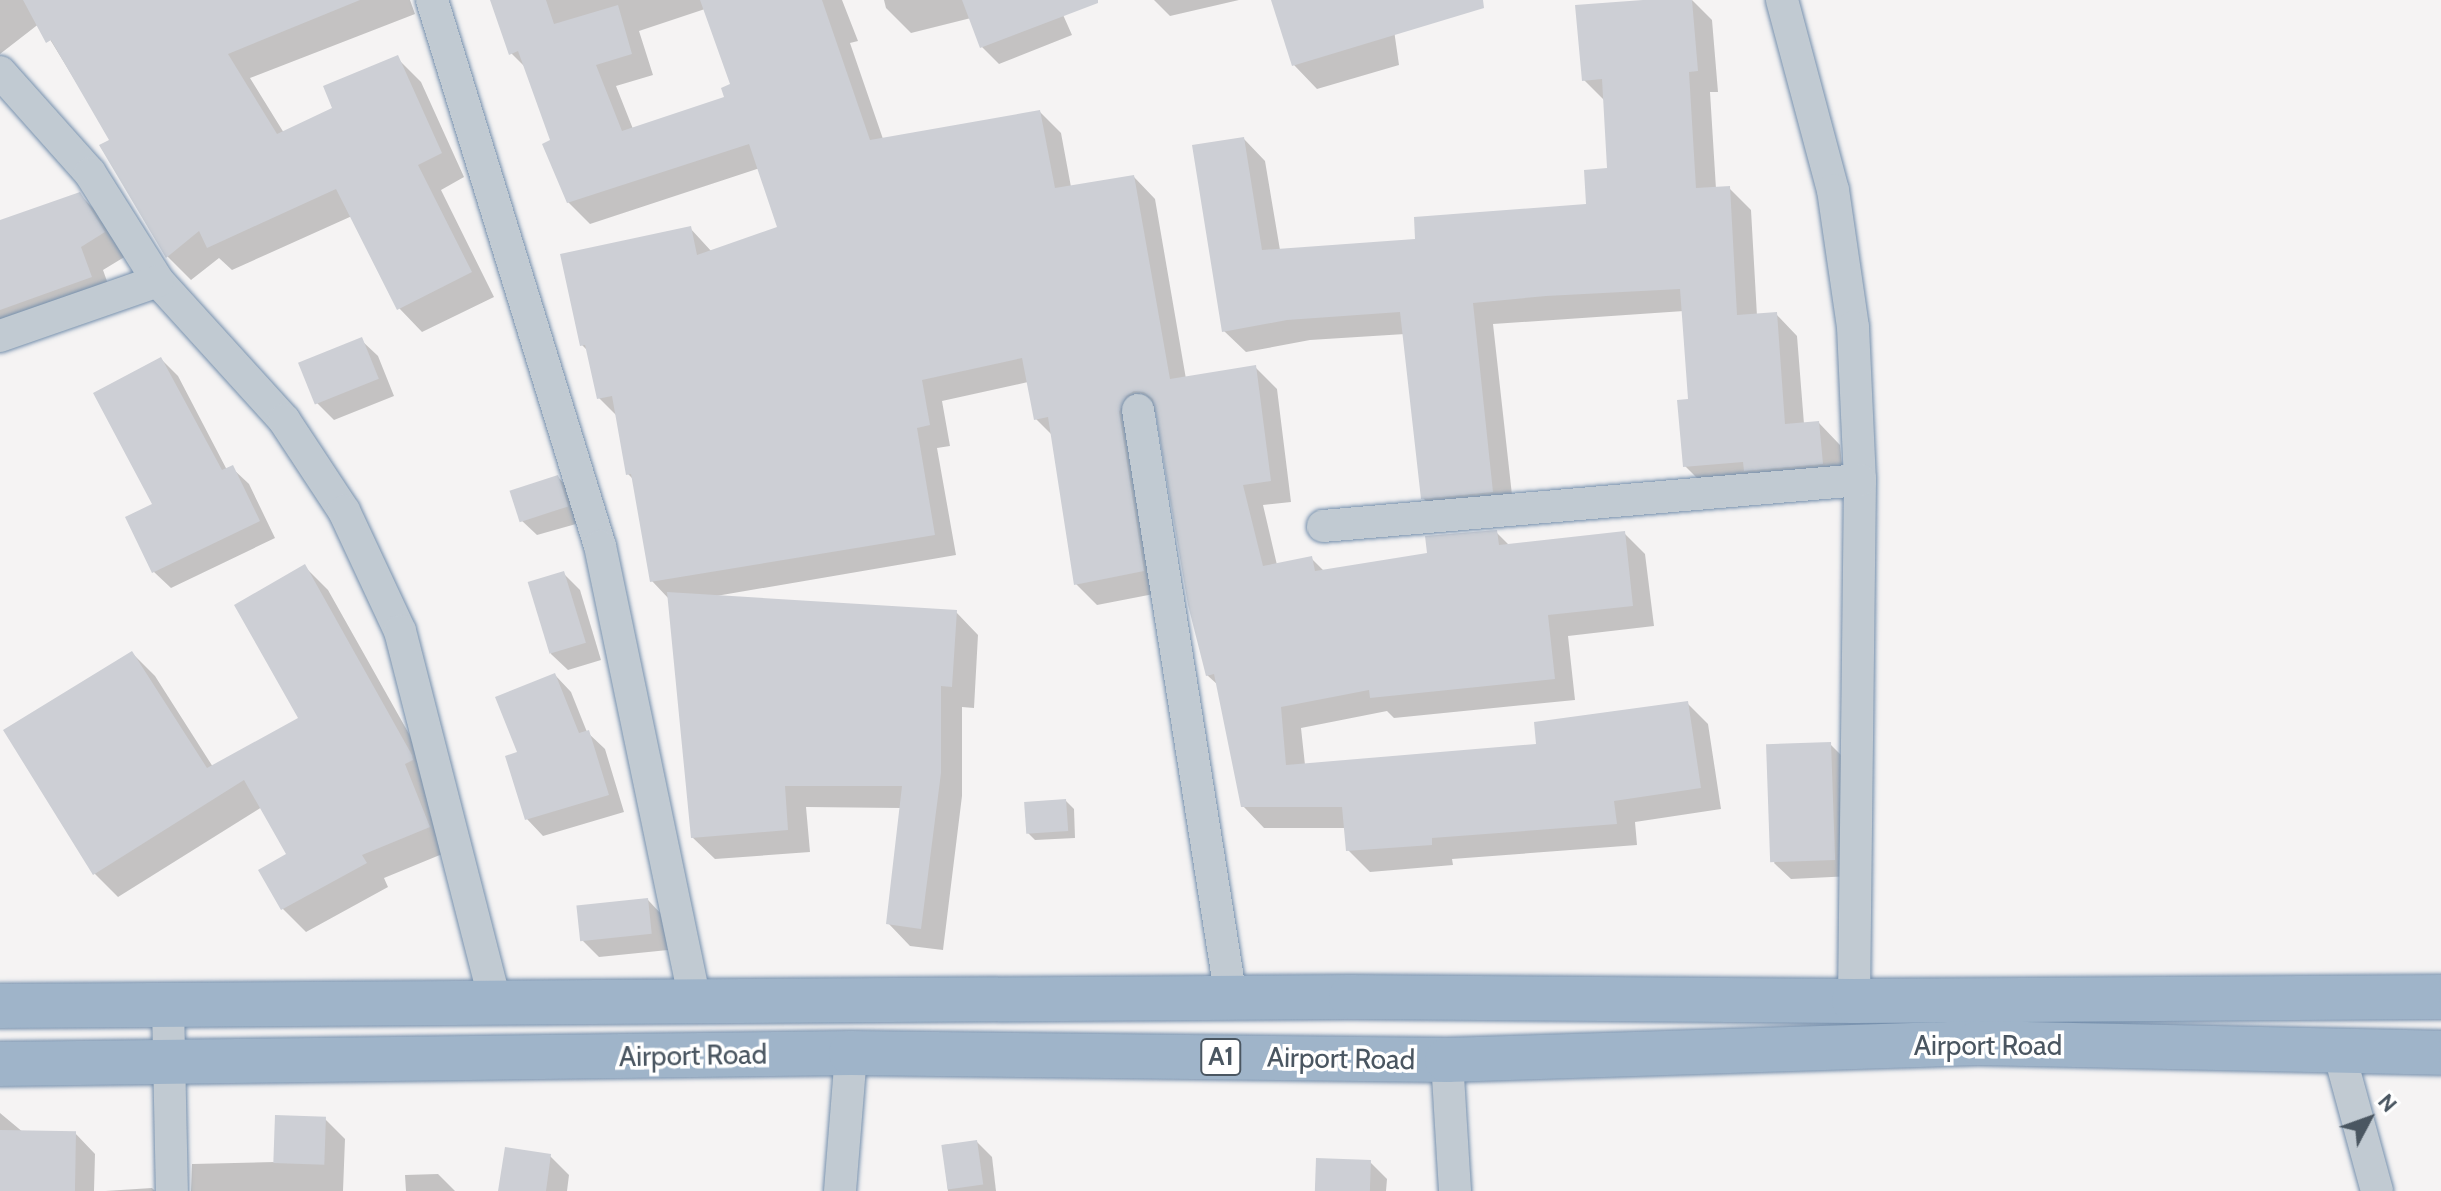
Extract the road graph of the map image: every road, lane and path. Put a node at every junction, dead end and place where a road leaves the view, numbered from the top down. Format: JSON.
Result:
{"nodes":[{"id":1,"x":432,"y":0,"type":"edge"},
{"id":2,"x":1782,"y":0,"type":"edge"},
{"id":3,"x":0,"y":72,"type":"edge"},
{"id":4,"x":158,"y":281,"type":"junction"},
{"id":5,"x":0,"y":336,"type":"edge"},
{"id":6,"x":1138,"y":410,"type":"dead end"},
{"id":7,"x":1860,"y":480,"type":"junction"},
{"id":8,"x":1323,"y":526,"type":"dead end"},
{"id":9,"x":2434,"y":994,"type":"edge"},
{"id":10,"x":1231,"y":998,"type":"junction"},
{"id":11,"x":695,"y":1001,"type":"junction"},
{"id":12,"x":1854,"y":1001,"type":"junction"},
{"id":13,"x":495,"y":1002,"type":"junction"},
{"id":14,"x":168,"y":1005,"type":"junction"},
{"id":15,"x":0,"y":1006,"type":"edge"},
{"id":16,"x":2339,"y":1052,"type":"junction"},
{"id":17,"x":851,"y":1053,"type":"junction"},
{"id":18,"x":2433,"y":1054,"type":"edge"},
{"id":19,"x":1447,"y":1060,"type":"junction"},
{"id":20,"x":168,"y":1062,"type":"junction"},
{"id":21,"x":0,"y":1064,"type":"edge"},
{"id":22,"x":172,"y":1191,"type":"edge"},
{"id":23,"x":840,"y":1191,"type":"edge"},
{"id":24,"x":1455,"y":1191,"type":"edge"},
{"id":25,"x":2377,"y":1191,"type":"edge"}],
"edges":[{"from":1,"to":11,"type":"street"},
{"from":2,"to":7,"type":"street"},
{"from":3,"to":4,"type":"street"},
{"from":4,"to":5,"type":"street"},
{"from":4,"to":13,"type":"street"},
{"from":6,"to":10,"type":"street"},
{"from":7,"to":8,"type":"street"},
{"from":7,"to":12,"type":"street"},
{"from":9,"to":12,"type":"highway","name":"Airport Road","number":"A1"},
{"from":10,"to":11,"type":"highway","name":"Airport Road","number":"A1"},
{"from":10,"to":12,"type":"highway","name":"Airport Road","number":"A1"},
{"from":11,"to":13,"type":"highway","name":"Airport Road","number":"A1"},
{"from":13,"to":14,"type":"highway","name":"Airport Road","number":"A1"},
{"from":14,"to":15,"type":"highway","name":"Airport Road","number":"A1"},
{"from":14,"to":20,"type":"street"},
{"from":16,"to":18,"type":"highway","name":"Airport Road","number":"A1"},
{"from":16,"to":19,"type":"highway","name":"Airport Road","number":"A1"},
{"from":16,"to":25,"type":"street"},
{"from":17,"to":19,"type":"highway","name":"Airport Road","number":"A1"},
{"from":17,"to":20,"type":"highway","name":"Airport Road","number":"A1"},
{"from":17,"to":23,"type":"street"},
{"from":19,"to":24,"type":"street"},
{"from":20,"to":21,"type":"highway","name":"Airport Road","number":"A1"},
{"from":20,"to":22,"type":"street"}]}
